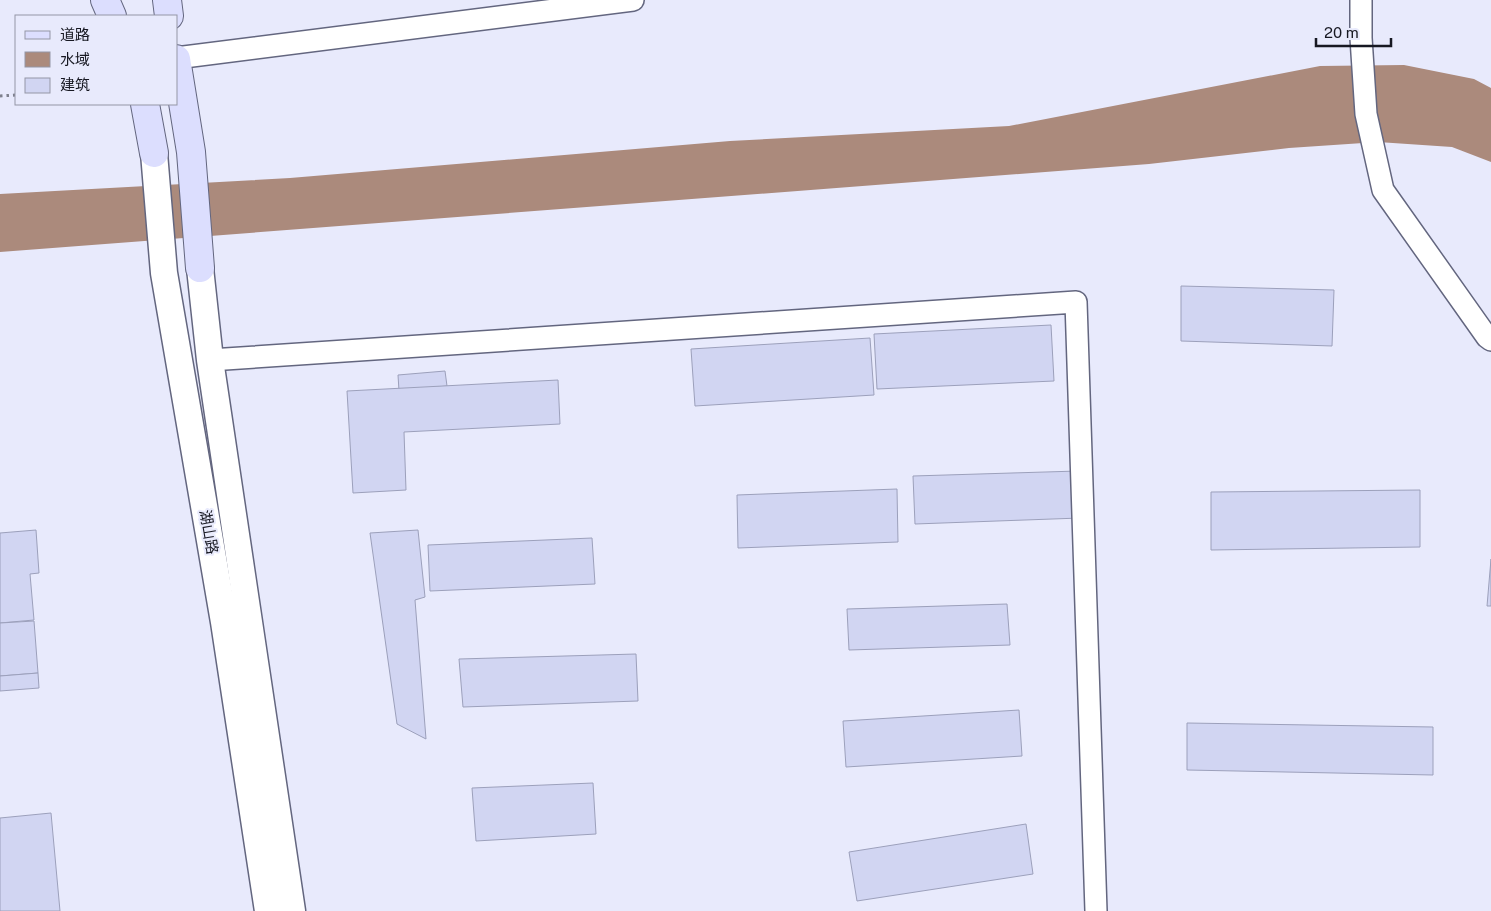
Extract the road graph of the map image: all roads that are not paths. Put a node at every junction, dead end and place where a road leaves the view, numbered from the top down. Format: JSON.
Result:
{"nodes":[{"id":1,"x":104,"y":0,"type":"edge"},
{"id":2,"x":167,"y":0,"type":"edge"},
{"id":3,"x":634,"y":0,"type":"edge"},
{"id":4,"x":1361,"y":0,"type":"edge"},
{"id":5,"x":112,"y":15,"type":"edge"},
{"id":6,"x":169,"y":15,"type":"edge"},
{"id":7,"x":178,"y":59,"type":"edge"},
{"id":8,"x":178,"y":71,"type":"edge"},
{"id":9,"x":145,"y":105,"type":"edge"},
{"id":10,"x":154,"y":153,"type":"joint"},
{"id":11,"x":200,"y":268,"type":"joint"},
{"id":12,"x":1491,"y":340,"type":"edge"},
{"id":13,"x":210,"y":360,"type":"junction"},
{"id":14,"x":268,"y":911,"type":"edge"},
{"id":15,"x":292,"y":911,"type":"edge"},
{"id":16,"x":1096,"y":911,"type":"edge"}],
"edges":[{"from":1,"to":5,"type":"main road"},
{"from":2,"to":6,"type":"main road"},
{"from":3,"to":7,"type":"street"},
{"from":4,"to":12,"type":"street"},
{"from":8,"to":11,"type":"main road","name":"湖山路"},
{"from":9,"to":10,"type":"main road"},
{"from":10,"to":14,"type":"street","name":"湖山路"},
{"from":11,"to":13,"type":"street","name":"湖山路"},
{"from":13,"to":15,"type":"street","name":"湖山路"},
{"from":13,"to":16,"type":"street"}]}
